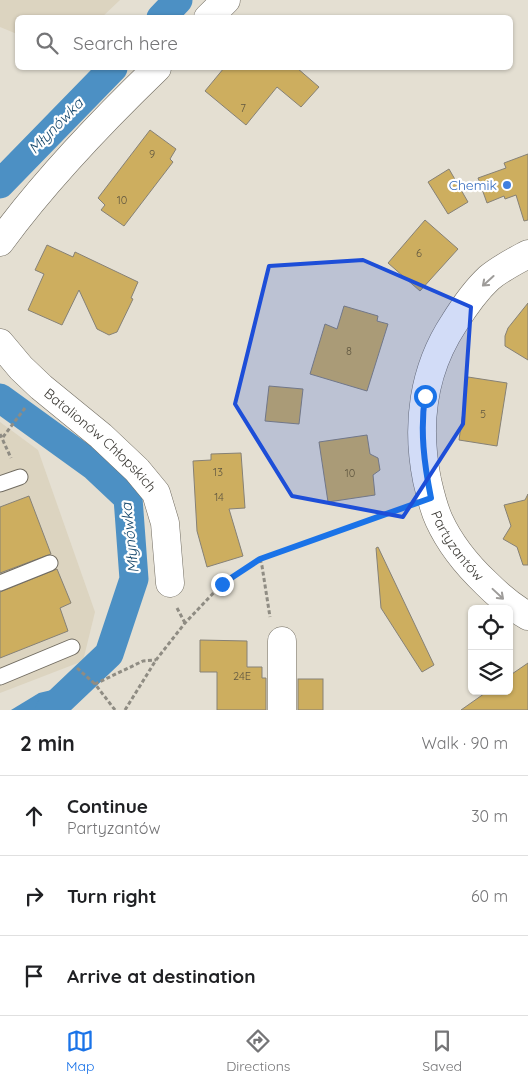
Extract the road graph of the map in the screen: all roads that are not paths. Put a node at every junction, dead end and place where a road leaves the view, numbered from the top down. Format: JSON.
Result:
{"nodes":[{"id":1,"x":226,"y":0,"type":"edge"},
{"id":2,"x":211,"y":15,"type":"edge"},
{"id":3,"x":155,"y":70,"type":"edge"},
{"id":4,"x":0,"y":242,"type":"edge"},
{"id":5,"x":528,"y":254,"type":"edge"},
{"id":6,"x":0,"y":343,"type":"edge"},
{"id":7,"x":20,"y":477,"type":"road end"},
{"id":8,"x":0,"y":484,"type":"edge"},
{"id":9,"x":50,"y":563,"type":"dead end"},
{"id":10,"x":0,"y":583,"type":"edge"},
{"id":11,"x":170,"y":583,"type":"dead end"},
{"id":12,"x":528,"y":616,"type":"edge"},
{"id":13,"x":282,"y":641,"type":"road end"},
{"id":14,"x":72,"y":647,"type":"dead end"},
{"id":15,"x":0,"y":677,"type":"edge"},
{"id":16,"x":282,"y":710,"type":"edge"}],
"edges":[{"from":1,"to":2,"type":"street"},
{"from":3,"to":4,"type":"street"},
{"from":5,"to":12,"type":"street","name":"Partyzantów","one_way":true},
{"from":6,"to":11,"type":"street","name":"Batalionów Chłopskich"},
{"from":7,"to":8,"type":"lane"},
{"from":9,"to":10,"type":"lane"},
{"from":13,"to":16,"type":"street"},
{"from":14,"to":15,"type":"lane"}]}
